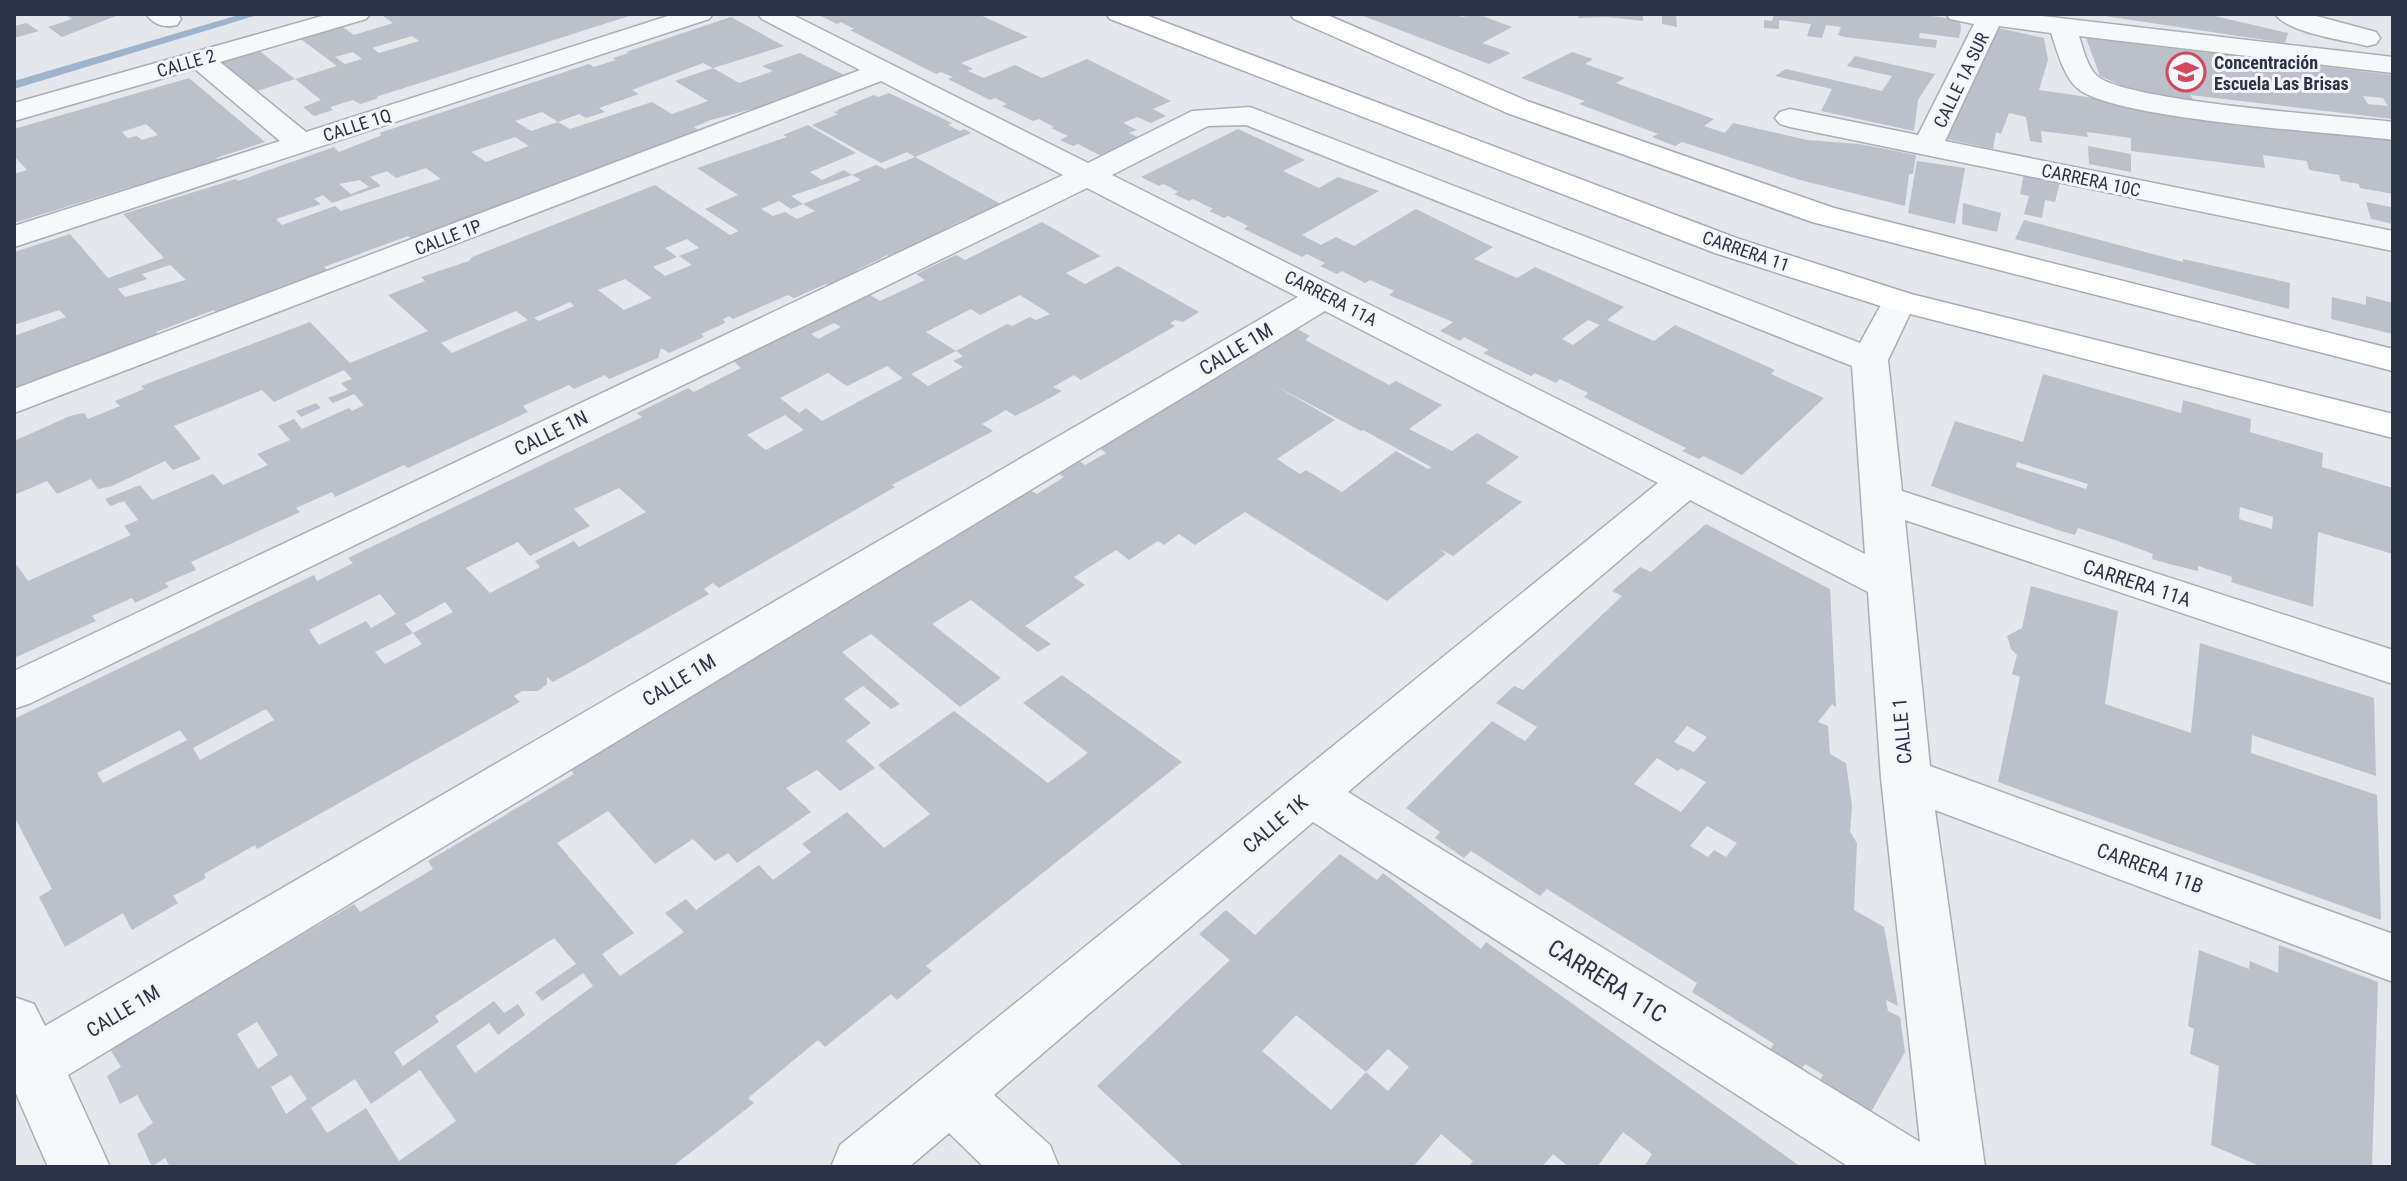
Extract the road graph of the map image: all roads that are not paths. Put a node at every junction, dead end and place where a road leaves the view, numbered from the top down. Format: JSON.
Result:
{"nodes":[{"id":1,"x":357,"y":14,"type":"edge"},
{"id":2,"x":700,"y":14,"type":"edge"},
{"id":3,"x":771,"y":14,"type":"edge"},
{"id":4,"x":1119,"y":14,"type":"edge"},
{"id":5,"x":1303,"y":14,"type":"edge"},
{"id":6,"x":1959,"y":14,"type":"edge"},
{"id":7,"x":2288,"y":14,"type":"edge"},
{"id":8,"x":1992,"y":16,"type":"edge"},
{"id":9,"x":2061,"y":26,"type":"junction"},
{"id":10,"x":2393,"y":45,"type":"edge"},
{"id":11,"x":200,"y":59,"type":"junction"},
{"id":12,"x":2393,"y":65,"type":"edge"},
{"id":13,"x":883,"y":71,"type":"junction"},
{"id":14,"x":14,"y":112,"type":"edge"},
{"id":15,"x":1790,"y":118,"type":"dead end"},
{"id":16,"x":2393,"y":131,"type":"edge"},
{"id":17,"x":301,"y":143,"type":"junction"},
{"id":18,"x":1928,"y":146,"type":"junction"},
{"id":19,"x":1088,"y":175,"type":"junction"},
{"id":20,"x":14,"y":237,"type":"edge"},
{"id":21,"x":2393,"y":241,"type":"edge"},
{"id":22,"x":1325,"y":296,"type":"junction"},
{"id":23,"x":1899,"y":301,"type":"junction"},
{"id":24,"x":1870,"y":360,"type":"junction"},
{"id":25,"x":2393,"y":360,"type":"edge"},
{"id":26,"x":14,"y":402,"type":"edge"},
{"id":27,"x":2393,"y":426,"type":"edge"},
{"id":28,"x":1688,"y":480,"type":"junction"},
{"id":29,"x":1881,"y":498,"type":"junction"},
{"id":30,"x":1889,"y":584,"type":"junction"},
{"id":31,"x":2393,"y":667,"type":"edge"},
{"id":32,"x":14,"y":691,"type":"edge"},
{"id":33,"x":1906,"y":778,"type":"junction"},
{"id":34,"x":1310,"y":794,"type":"junction"},
{"id":35,"x":2393,"y":958,"type":"edge"},
{"id":36,"x":24,"y":1044,"type":"edge"},
{"id":37,"x":950,"y":1094,"type":"junction"},
{"id":38,"x":79,"y":1167,"type":"edge"},
{"id":39,"x":862,"y":1167,"type":"edge"},
{"id":40,"x":1028,"y":1167,"type":"edge"},
{"id":41,"x":1904,"y":1167,"type":"edge"},
{"id":42,"x":1954,"y":1167,"type":"edge"}],
"edges":[{"from":1,"to":11,"type":"street","name":"CALLE 2"},
{"from":2,"to":17,"type":"street","name":"CALLE 1Q"},
{"from":3,"to":13,"type":"street","name":"CARRERA 11A"},
{"from":4,"to":23,"type":"main road","name":"CARRERA 11"},
{"from":5,"to":25,"type":"main road"},
{"from":6,"to":8,"type":"street"},
{"from":7,"to":10,"type":"street"},
{"from":8,"to":9,"type":"street"},
{"from":8,"to":18,"type":"street","name":"CALLE 1A SUR"},
{"from":9,"to":12,"type":"street"},
{"from":9,"to":16,"type":"street"},
{"from":11,"to":14,"type":"street","name":"CALLE 2"},
{"from":11,"to":17,"type":"street"},
{"from":13,"to":19,"type":"street","name":"CARRERA 11A"},
{"from":13,"to":26,"type":"street","name":"CALLE 1P"},
{"from":15,"to":18,"type":"street","name":"CARRERA 10C"},
{"from":17,"to":20,"type":"street","name":"CALLE 1Q"},
{"from":18,"to":21,"type":"street","name":"CARRERA 10C"},
{"from":19,"to":22,"type":"street","name":"CARRERA 11A"},
{"from":19,"to":24,"type":"street","name":"CALLE 1N"},
{"from":19,"to":32,"type":"street","name":"CALLE 1N"},
{"from":22,"to":28,"type":"street","name":"CARRERA 11A"},
{"from":22,"to":36,"type":"street","name":"CALLE 1M"},
{"from":23,"to":24,"type":"street"},
{"from":23,"to":27,"type":"main road","name":"CARRERA 11"},
{"from":24,"to":29,"type":"street","name":"CALLE 1"},
{"from":28,"to":30,"type":"street","name":"CARRERA 11A"},
{"from":28,"to":34,"type":"street","name":"CALLE 1K"},
{"from":29,"to":30,"type":"street","name":"CALLE 1"},
{"from":29,"to":31,"type":"street","name":"CARRERA 11A"},
{"from":30,"to":33,"type":"street","name":"CALLE 1"},
{"from":33,"to":35,"type":"street","name":"CARRERA 11B"},
{"from":33,"to":42,"type":"street","name":"CALLE 1"},
{"from":34,"to":37,"type":"street","name":"CALLE 1K"},
{"from":34,"to":41,"type":"street","name":"CARRERA 11C"},
{"from":36,"to":38,"type":"street"},
{"from":37,"to":39,"type":"street","name":"CALLE 1K"},
{"from":37,"to":40,"type":"street"}]}
